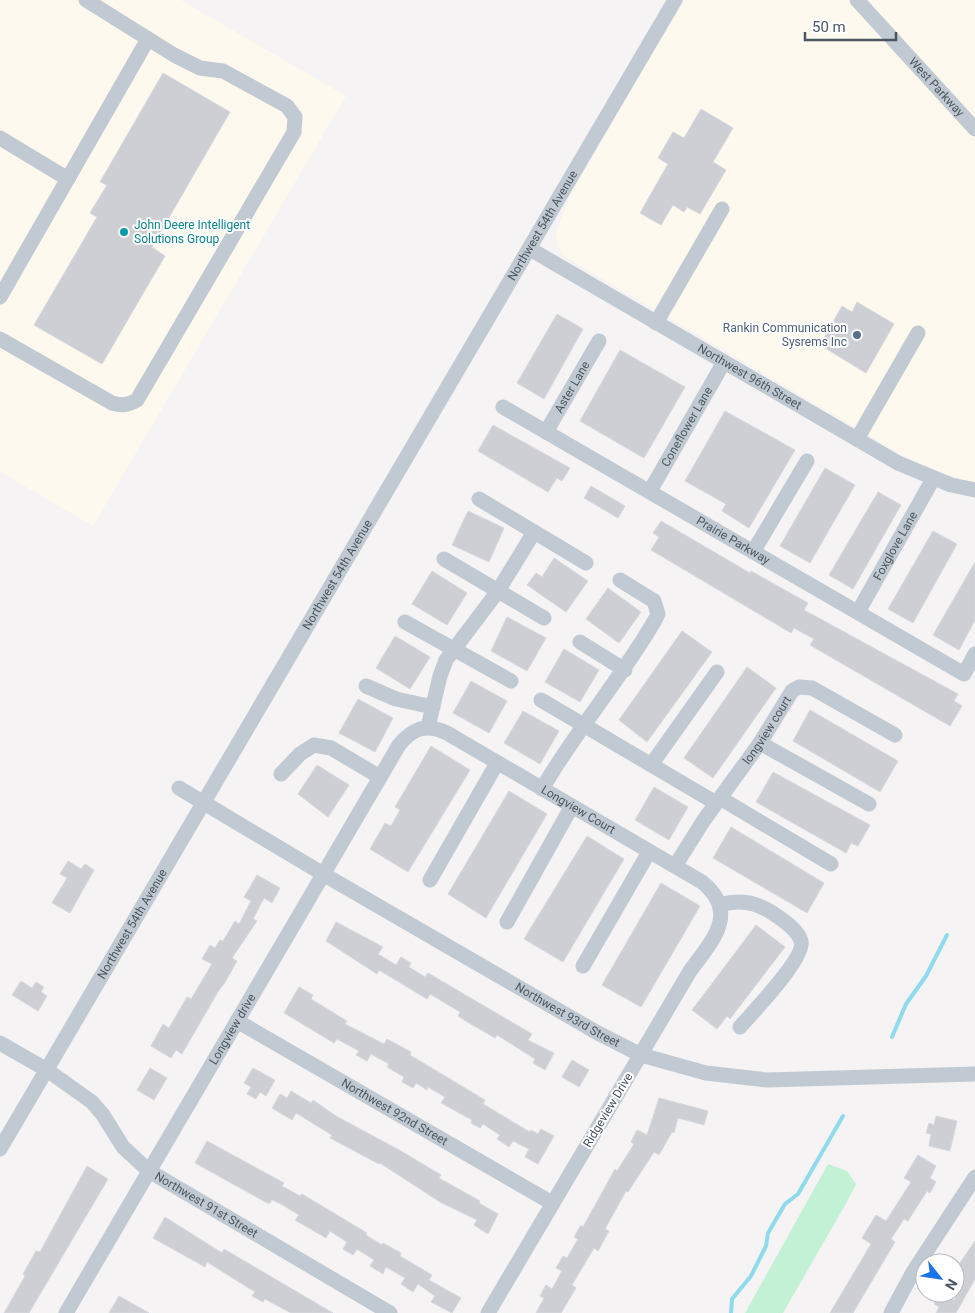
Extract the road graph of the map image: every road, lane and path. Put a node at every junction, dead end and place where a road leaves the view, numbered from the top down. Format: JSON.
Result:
{"nodes":[{"id":1,"x":86,"y":0,"type":"edge"},
{"id":2,"x":674,"y":0,"type":"edge"},
{"id":3,"x":857,"y":0,"type":"edge"},
{"id":4,"x":148,"y":39,"type":"junction"},
{"id":5,"x":975,"y":129,"type":"edge"},
{"id":6,"x":0,"y":138,"type":"edge"},
{"id":7,"x":68,"y":178,"type":"junction"},
{"id":8,"x":722,"y":209,"type":"dead end"},
{"id":9,"x":530,"y":249,"type":"junction"},
{"id":10,"x":0,"y":297,"type":"edge"},
{"id":11,"x":656,"y":323,"type":"junction"},
{"id":12,"x":918,"y":333,"type":"dead end"},
{"id":13,"x":0,"y":339,"type":"edge"},
{"id":14,"x":599,"y":341,"type":"dead end"},
{"id":15,"x":724,"y":362,"type":"junction"},
{"id":16,"x":503,"y":406,"type":"dead end"},
{"id":17,"x":546,"y":432,"type":"junction"},
{"id":18,"x":857,"y":439,"type":"junction"},
{"id":19,"x":807,"y":461,"type":"dead end"},
{"id":20,"x":933,"y":479,"type":"junction"},
{"id":21,"x":975,"y":490,"type":"edge"},
{"id":22,"x":650,"y":491,"type":"junction"},
{"id":23,"x":479,"y":499,"type":"dead end"},
{"id":24,"x":534,"y":532,"type":"junction"},
{"id":25,"x":753,"y":552,"type":"junction"},
{"id":26,"x":444,"y":559,"type":"dead end"},
{"id":27,"x":586,"y":563,"type":"dead end"},
{"id":28,"x":620,"y":580,"type":"dead end"},
{"id":29,"x":498,"y":591,"type":"junction"},
{"id":30,"x":858,"y":612,"type":"junction"},
{"id":31,"x":544,"y":618,"type":"dead end"},
{"id":32,"x":405,"y":622,"type":"dead end"},
{"id":33,"x":580,"y":642,"type":"dead end"},
{"id":34,"x":454,"y":650,"type":"junction"},
{"id":35,"x":975,"y":654,"type":"edge"},
{"id":36,"x":625,"y":670,"type":"junction"},
{"id":37,"x":717,"y":672,"type":"dead end"},
{"id":38,"x":511,"y":681,"type":"dead end"},
{"id":39,"x":366,"y":686,"type":"dead end"},
{"id":40,"x":541,"y":700,"type":"dead end"},
{"id":41,"x":432,"y":707,"type":"junction"},
{"id":42,"x":584,"y":726,"type":"junction"},
{"id":43,"x":428,"y":727,"type":"junction"},
{"id":44,"x":895,"y":736,"type":"dead end"},
{"id":45,"x":760,"y":743,"type":"junction"},
{"id":46,"x":497,"y":763,"type":"junction"},
{"id":47,"x":651,"y":765,"type":"junction"},
{"id":48,"x":281,"y":774,"type":"dead end"},
{"id":49,"x":380,"y":777,"type":"junction"},
{"id":50,"x":179,"y":788,"type":"dead end"},
{"id":51,"x":542,"y":789,"type":"junction"},
{"id":52,"x":718,"y":800,"type":"junction"},
{"id":53,"x":205,"y":803,"type":"junction"},
{"id":54,"x":870,"y":804,"type":"dead end"},
{"id":55,"x":572,"y":806,"type":"junction"},
{"id":56,"x":649,"y":852,"type":"junction"},
{"id":57,"x":831,"y":864,"type":"dead end"},
{"id":58,"x":675,"y":866,"type":"junction"},
{"id":59,"x":324,"y":874,"type":"junction"},
{"id":60,"x":430,"y":880,"type":"dead end"},
{"id":61,"x":720,"y":905,"type":"junction"},
{"id":62,"x":507,"y":922,"type":"dead end"},
{"id":63,"x":583,"y":966,"type":"dead end"},
{"id":64,"x":237,"y":1022,"type":"junction"},
{"id":65,"x":740,"y":1027,"type":"dead end"},
{"id":66,"x":0,"y":1042,"type":"edge"},
{"id":67,"x":641,"y":1055,"type":"junction"},
{"id":68,"x":47,"y":1070,"type":"junction"},
{"id":69,"x":975,"y":1074,"type":"edge"},
{"id":70,"x":0,"y":1149,"type":"edge"},
{"id":71,"x":149,"y":1171,"type":"junction"},
{"id":72,"x":975,"y":1177,"type":"edge"},
{"id":73,"x":552,"y":1203,"type":"junction"},
{"id":74,"x":66,"y":1313,"type":"edge"},
{"id":75,"x":390,"y":1313,"type":"edge"},
{"id":76,"x":488,"y":1313,"type":"edge"},
{"id":77,"x":891,"y":1313,"type":"edge"}],
"edges":[{"from":1,"to":4,"type":"street"},
{"from":2,"to":9,"type":"street","name":"Northwest 54th Avenue"},
{"from":3,"to":5,"type":"street","name":"West Parkway"},
{"from":4,"to":7,"type":"street"},
{"from":4,"to":13,"type":"street"},
{"from":6,"to":7,"type":"street"},
{"from":7,"to":10,"type":"street"},
{"from":8,"to":11,"type":"street"},
{"from":9,"to":11,"type":"street","name":"Northwest 96th Street"},
{"from":9,"to":53,"type":"street","name":"Northwest 54th Avenue"},
{"from":11,"to":15,"type":"street","name":"Northwest 96th Street"},
{"from":12,"to":18,"type":"street"},
{"from":14,"to":17,"type":"street","name":"Aster Lane"},
{"from":15,"to":18,"type":"street","name":"Northwest 96th Street"},
{"from":15,"to":22,"type":"street","name":"Coneflower Lane"},
{"from":16,"to":17,"type":"street","name":"Prairie Parkway"},
{"from":17,"to":22,"type":"street","name":"Prairie Parkway"},
{"from":18,"to":20,"type":"street","name":"Northwest 96th Street"},
{"from":19,"to":25,"type":"street"},
{"from":20,"to":21,"type":"street","name":"Northwest 96th Street"},
{"from":20,"to":30,"type":"street","name":"Foxglove Lane"},
{"from":22,"to":25,"type":"street","name":"Prairie Parkway"},
{"from":23,"to":24,"type":"street"},
{"from":24,"to":27,"type":"street"},
{"from":24,"to":29,"type":"street"},
{"from":25,"to":30,"type":"street","name":"Prairie Parkway"},
{"from":26,"to":29,"type":"street"},
{"from":28,"to":36,"type":"street","name":"longview court"},
{"from":29,"to":31,"type":"street"},
{"from":29,"to":34,"type":"street"},
{"from":30,"to":35,"type":"street","name":"Prairie Parkway"},
{"from":32,"to":34,"type":"street"},
{"from":33,"to":36,"type":"street"},
{"from":34,"to":38,"type":"street"},
{"from":34,"to":41,"type":"street"},
{"from":36,"to":42,"type":"street","name":"longview court"},
{"from":37,"to":47,"type":"street"},
{"from":39,"to":41,"type":"street"},
{"from":40,"to":42,"type":"street"},
{"from":41,"to":43,"type":"street"},
{"from":42,"to":47,"type":"street"},
{"from":42,"to":51,"type":"street","name":"longview court"},
{"from":43,"to":46,"type":"street","name":"Longview Court"},
{"from":43,"to":49,"type":"street","name":"Longview drive"},
{"from":44,"to":45,"type":"street","name":"longview court"},
{"from":45,"to":52,"type":"street","name":"longview court"},
{"from":45,"to":54,"type":"street"},
{"from":46,"to":51,"type":"street","name":"Longview Court"},
{"from":46,"to":60,"type":"street"},
{"from":47,"to":52,"type":"street"},
{"from":48,"to":49,"type":"street"},
{"from":49,"to":59,"type":"street","name":"Longview drive"},
{"from":50,"to":53,"type":"street","name":"Northwest 93rd Street"},
{"from":51,"to":55,"type":"street","name":"Longview Court"},
{"from":52,"to":57,"type":"street"},
{"from":52,"to":58,"type":"street","name":"longview court"},
{"from":53,"to":59,"type":"street","name":"Northwest 93rd Street"},
{"from":53,"to":68,"type":"street","name":"Northwest 54th Avenue"},
{"from":55,"to":56,"type":"street","name":"Longview Court"},
{"from":55,"to":62,"type":"street","name":"longview court"},
{"from":56,"to":58,"type":"street","name":"Longview Court"},
{"from":56,"to":63,"type":"street"},
{"from":58,"to":61,"type":"street","name":"Longview Court"},
{"from":59,"to":64,"type":"street","name":"Longview drive"},
{"from":59,"to":67,"type":"street","name":"Northwest 93rd Street"},
{"from":61,"to":65,"type":"street"},
{"from":61,"to":67,"type":"street","name":"Ridgeview Drive"},
{"from":64,"to":71,"type":"street","name":"Longview drive"},
{"from":64,"to":73,"type":"street","name":"Northwest 92nd Street"},
{"from":66,"to":68,"type":"street","name":"Northwest 91st Street"},
{"from":67,"to":69,"type":"street","name":"Northwest 93rd Street"},
{"from":67,"to":73,"type":"street","name":"Ridgeview Drive"},
{"from":68,"to":70,"type":"street","name":"Northwest 54th Avenue"},
{"from":68,"to":71,"type":"street","name":"Northwest 91st Street"},
{"from":71,"to":74,"type":"street","name":"Longview drive"},
{"from":71,"to":75,"type":"street","name":"Northwest 91st Street"},
{"from":72,"to":77,"type":"street"},
{"from":73,"to":76,"type":"street","name":"Ridgeview Drive"}]}
